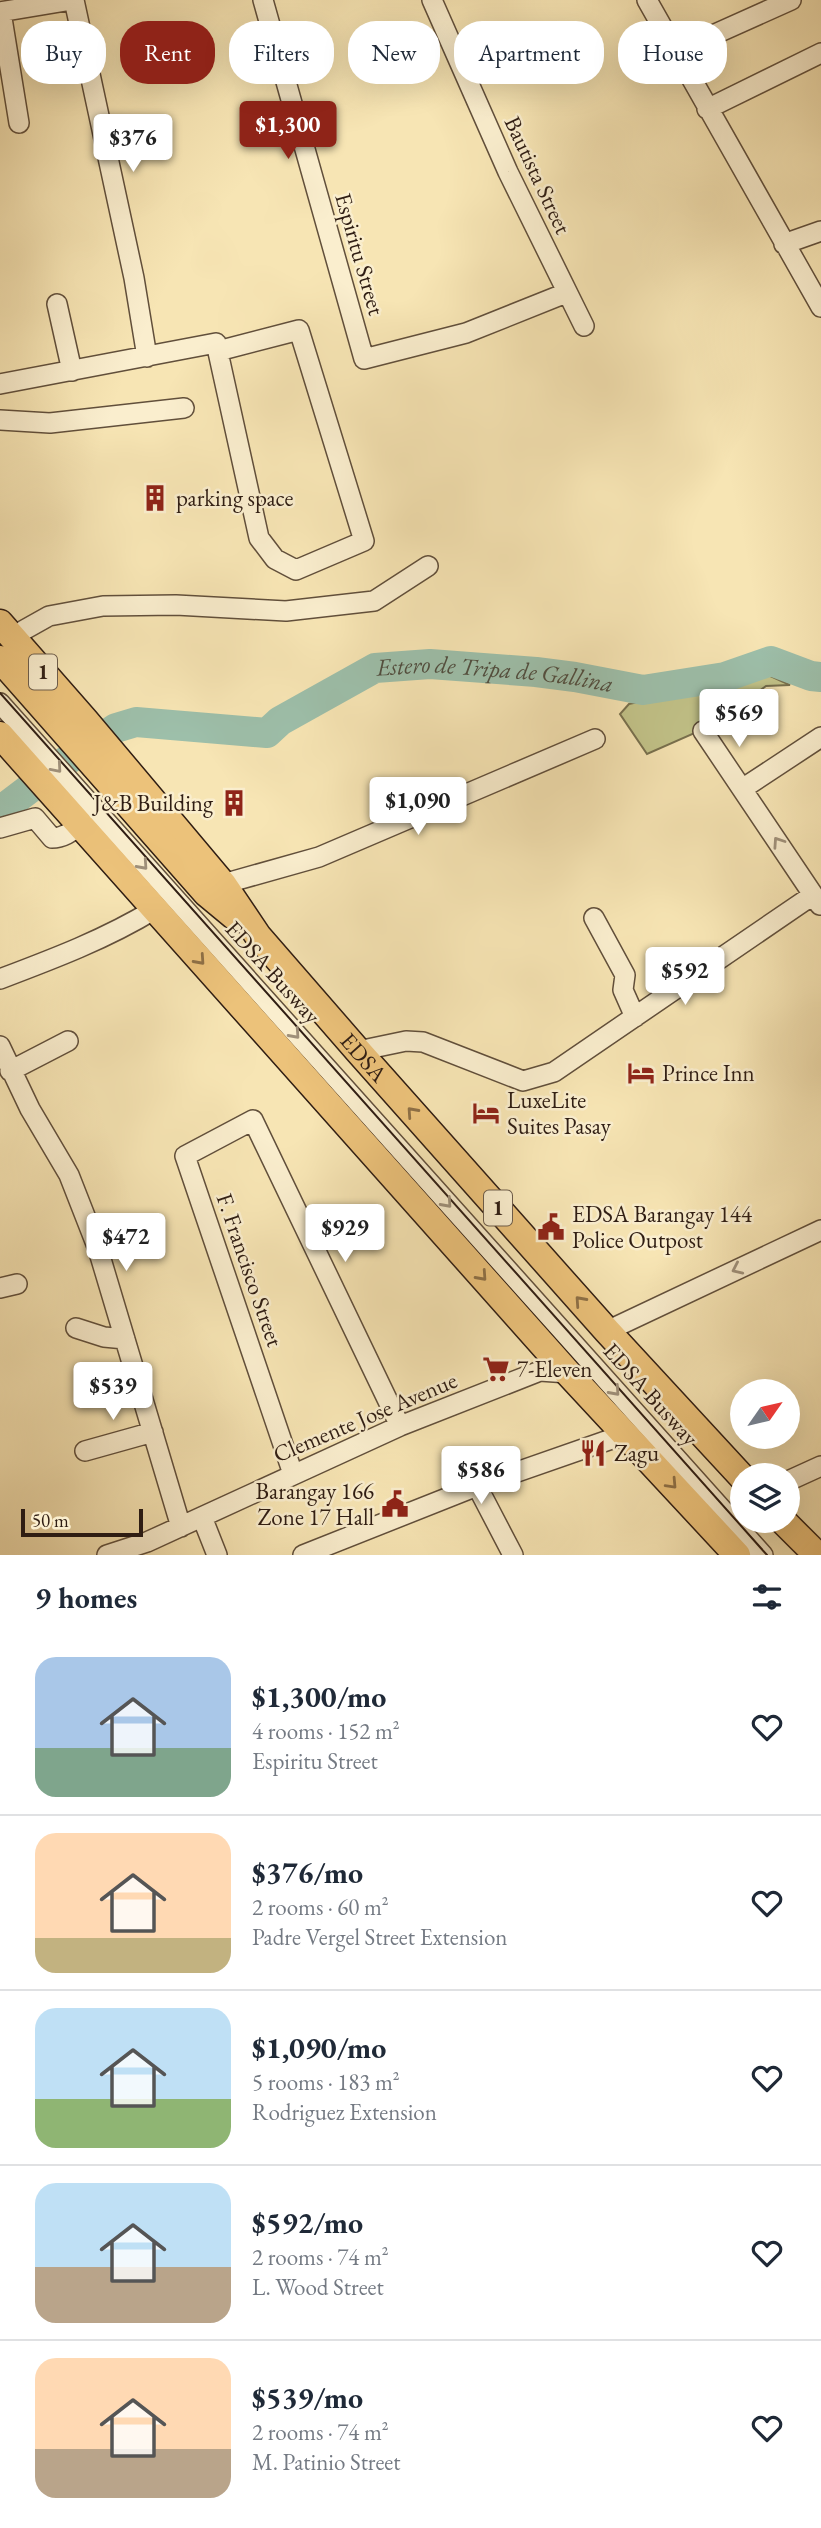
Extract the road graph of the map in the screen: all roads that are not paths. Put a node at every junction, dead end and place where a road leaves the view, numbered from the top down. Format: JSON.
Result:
{"nodes":[{"id":1,"x":73,"y":0,"type":"edge"},
{"id":2,"x":263,"y":0,"type":"edge"},
{"id":3,"x":432,"y":0,"type":"edge"},
{"id":4,"x":647,"y":0,"type":"edge"},
{"id":5,"x":791,"y":0,"type":"edge"},
{"id":6,"x":50,"y":2,"type":"edge"},
{"id":7,"x":1,"y":12,"type":"edge"},
{"id":8,"x":658,"y":21,"type":"edge"},
{"id":9,"x":727,"y":29,"type":"edge"},
{"id":10,"x":821,"y":53,"type":"edge"},
{"id":11,"x":693,"y":84,"type":"edge"},
{"id":12,"x":707,"y":109,"type":"junction"},
{"id":13,"x":19,"y":123,"type":"dead end"},
{"id":14,"x":821,"y":231,"type":"edge"},
{"id":15,"x":784,"y":244,"type":"junction"},
{"id":16,"x":566,"y":293,"type":"junction"},
{"id":17,"x":57,"y":303,"type":"dead end"},
{"id":18,"x":821,"y":307,"type":"edge"},
{"id":19,"x":584,"y":326,"type":"dead end"},
{"id":20,"x":217,"y":347,"type":"junction"},
{"id":21,"x":147,"y":357,"type":"junction"},
{"id":22,"x":72,"y":371,"type":"junction"},
{"id":23,"x":0,"y":384,"type":"edge"},
{"id":24,"x":184,"y":408,"type":"dead end"},
{"id":25,"x":0,"y":420,"type":"edge"},
{"id":26,"x":428,"y":566,"type":"dead end"},
{"id":27,"x":5,"y":640,"type":"edge"},
{"id":28,"x":0,"y":702,"type":"edge"},
{"id":29,"x":9,"y":728,"type":"edge"},
{"id":30,"x":703,"y":732,"type":"dead end"},
{"id":31,"x":821,"y":737,"type":"edge"},
{"id":32,"x":595,"y":739,"type":"dead end"},
{"id":33,"x":120,"y":778,"type":"junction"},
{"id":34,"x":742,"y":789,"type":"junction"},
{"id":35,"x":83,"y":819,"type":"junction"},
{"id":36,"x":0,"y":828,"type":"edge"},
{"id":37,"x":223,"y":884,"type":"junction"},
{"id":38,"x":817,"y":900,"type":"edge"},
{"id":39,"x":155,"y":909,"type":"junction"},
{"id":40,"x":594,"y":918,"type":"dead end"},
{"id":41,"x":258,"y":936,"type":"junction"},
{"id":42,"x":0,"y":979,"type":"edge"},
{"id":43,"x":635,"y":1017,"type":"junction"},
{"id":44,"x":68,"y":1041,"type":"dead end"},
{"id":45,"x":0,"y":1046,"type":"edge"},
{"id":46,"x":358,"y":1051,"type":"junction"},
{"id":47,"x":10,"y":1071,"type":"junction"},
{"id":48,"x":821,"y":1230,"type":"edge"},
{"id":49,"x":76,"y":1328,"type":"dead end"},
{"id":50,"x":607,"y":1331,"type":"junction"},
{"id":51,"x":125,"y":1339,"type":"junction"},
{"id":52,"x":568,"y":1373,"type":"junction"},
{"id":53,"x":400,"y":1426,"type":"junction"},
{"id":54,"x":153,"y":1432,"type":"junction"},
{"id":55,"x":626,"y":1434,"type":"junction"},
{"id":56,"x":85,"y":1451,"type":"dead end"},
{"id":57,"x":730,"y":1464,"type":"edge"},
{"id":58,"x":821,"y":1466,"type":"edge"},
{"id":59,"x":293,"y":1474,"type":"junction"},
{"id":60,"x":800,"y":1476,"type":"edge"},
{"id":61,"x":477,"y":1486,"type":"junction"},
{"id":62,"x":202,"y":1517,"type":"junction"},
{"id":63,"x":181,"y":1527,"type":"junction"},
{"id":64,"x":795,"y":1533,"type":"edge"},
{"id":65,"x":327,"y":1551,"type":"edge"},
{"id":66,"x":107,"y":1555,"type":"edge"},
{"id":67,"x":217,"y":1555,"type":"edge"},
{"id":68,"x":303,"y":1555,"type":"edge"},
{"id":69,"x":513,"y":1555,"type":"edge"},
{"id":70,"x":737,"y":1555,"type":"edge"},
{"id":71,"x":763,"y":1555,"type":"edge"},
{"id":72,"x":817,"y":1555,"type":"edge"}],
"edges":[{"from":1,"to":6,"type":"street"},
{"from":1,"to":21,"type":"street"},
{"from":2,"to":16,"type":"street","name":"Espiritu Street"},
{"from":3,"to":16,"type":"street","name":"Bautista Street"},
{"from":4,"to":8,"type":"street"},
{"from":5,"to":9,"type":"street"},
{"from":6,"to":7,"type":"street"},
{"from":7,"to":13,"type":"street"},
{"from":10,"to":12,"type":"street"},
{"from":11,"to":12,"type":"street"},
{"from":12,"to":15,"type":"street"},
{"from":14,"to":15,"type":"street"},
{"from":15,"to":18,"type":"street"},
{"from":16,"to":19,"type":"street","name":"Bautista Street"},
{"from":17,"to":22,"type":"street"},
{"from":20,"to":20,"type":"street"},
{"from":20,"to":21,"type":"street"},
{"from":21,"to":22,"type":"street"},
{"from":22,"to":23,"type":"street"},
{"from":24,"to":25,"type":"street"},
{"from":26,"to":27,"type":"street"},
{"from":27,"to":33,"type":"highway"},
{"from":27,"to":33,"type":"highway","name":"EDSA","number":"1"},
{"from":28,"to":29,"type":"street","name":"EDSA Busway"},
{"from":29,"to":35,"type":"street","name":"EDSA Busway","one_way":true},
{"from":29,"to":35,"type":"highway"},
{"from":30,"to":34,"type":"street"},
{"from":31,"to":34,"type":"street"},
{"from":32,"to":37,"type":"street"},
{"from":33,"to":37,"type":"highway","name":"EDSA","number":"1"},
{"from":33,"to":41,"type":"highway"},
{"from":38,"to":34,"type":"street","one_way":true},
{"from":35,"to":36,"type":"street"},
{"from":35,"to":39,"type":"highway"},
{"from":35,"to":71,"type":"street","name":"EDSA Busway","one_way":true},
{"from":37,"to":41,"type":"highway","name":"EDSA","number":"1"},
{"from":38,"to":43,"type":"street"},
{"from":39,"to":42,"type":"street"},
{"from":39,"to":52,"type":"highway","one_way":true},
{"from":40,"to":43,"type":"street"},
{"from":41,"to":46,"type":"highway","name":"EDSA","number":"1"},
{"from":43,"to":46,"type":"street"},
{"from":44,"to":47,"type":"street"},
{"from":45,"to":47,"type":"street"},
{"from":50,"to":46,"type":"highway","name":"EDSA","number":"1","one_way":true},
{"from":47,"to":51,"type":"street"},
{"from":48,"to":50,"type":"street","one_way":true},
{"from":49,"to":51,"type":"street"},
{"from":50,"to":57,"type":"highway","name":"EDSA","number":"1"},
{"from":51,"to":54,"type":"street"},
{"from":52,"to":53,"type":"street","name":"Clemente Jose Avenue"},
{"from":52,"to":55,"type":"highway"},
{"from":53,"to":59,"type":"street","name":"Clemente Jose Avenue"},
{"from":53,"to":59,"type":"street","name":"F. Francisco Street"},
{"from":54,"to":56,"type":"street"},
{"from":54,"to":63,"type":"street"},
{"from":55,"to":61,"type":"street"},
{"from":55,"to":70,"type":"highway","one_way":true},
{"from":58,"to":60,"type":"street"},
{"from":59,"to":62,"type":"street","name":"Clemente Jose Avenue"},
{"from":61,"to":65,"type":"street"},
{"from":61,"to":69,"type":"street"},
{"from":62,"to":63,"type":"street","name":"Clemente Jose Avenue"},
{"from":62,"to":67,"type":"street"},
{"from":63,"to":66,"type":"street","name":"Clemente Jose Avenue"},
{"from":64,"to":72,"type":"highway"},
{"from":65,"to":68,"type":"street"}]}
